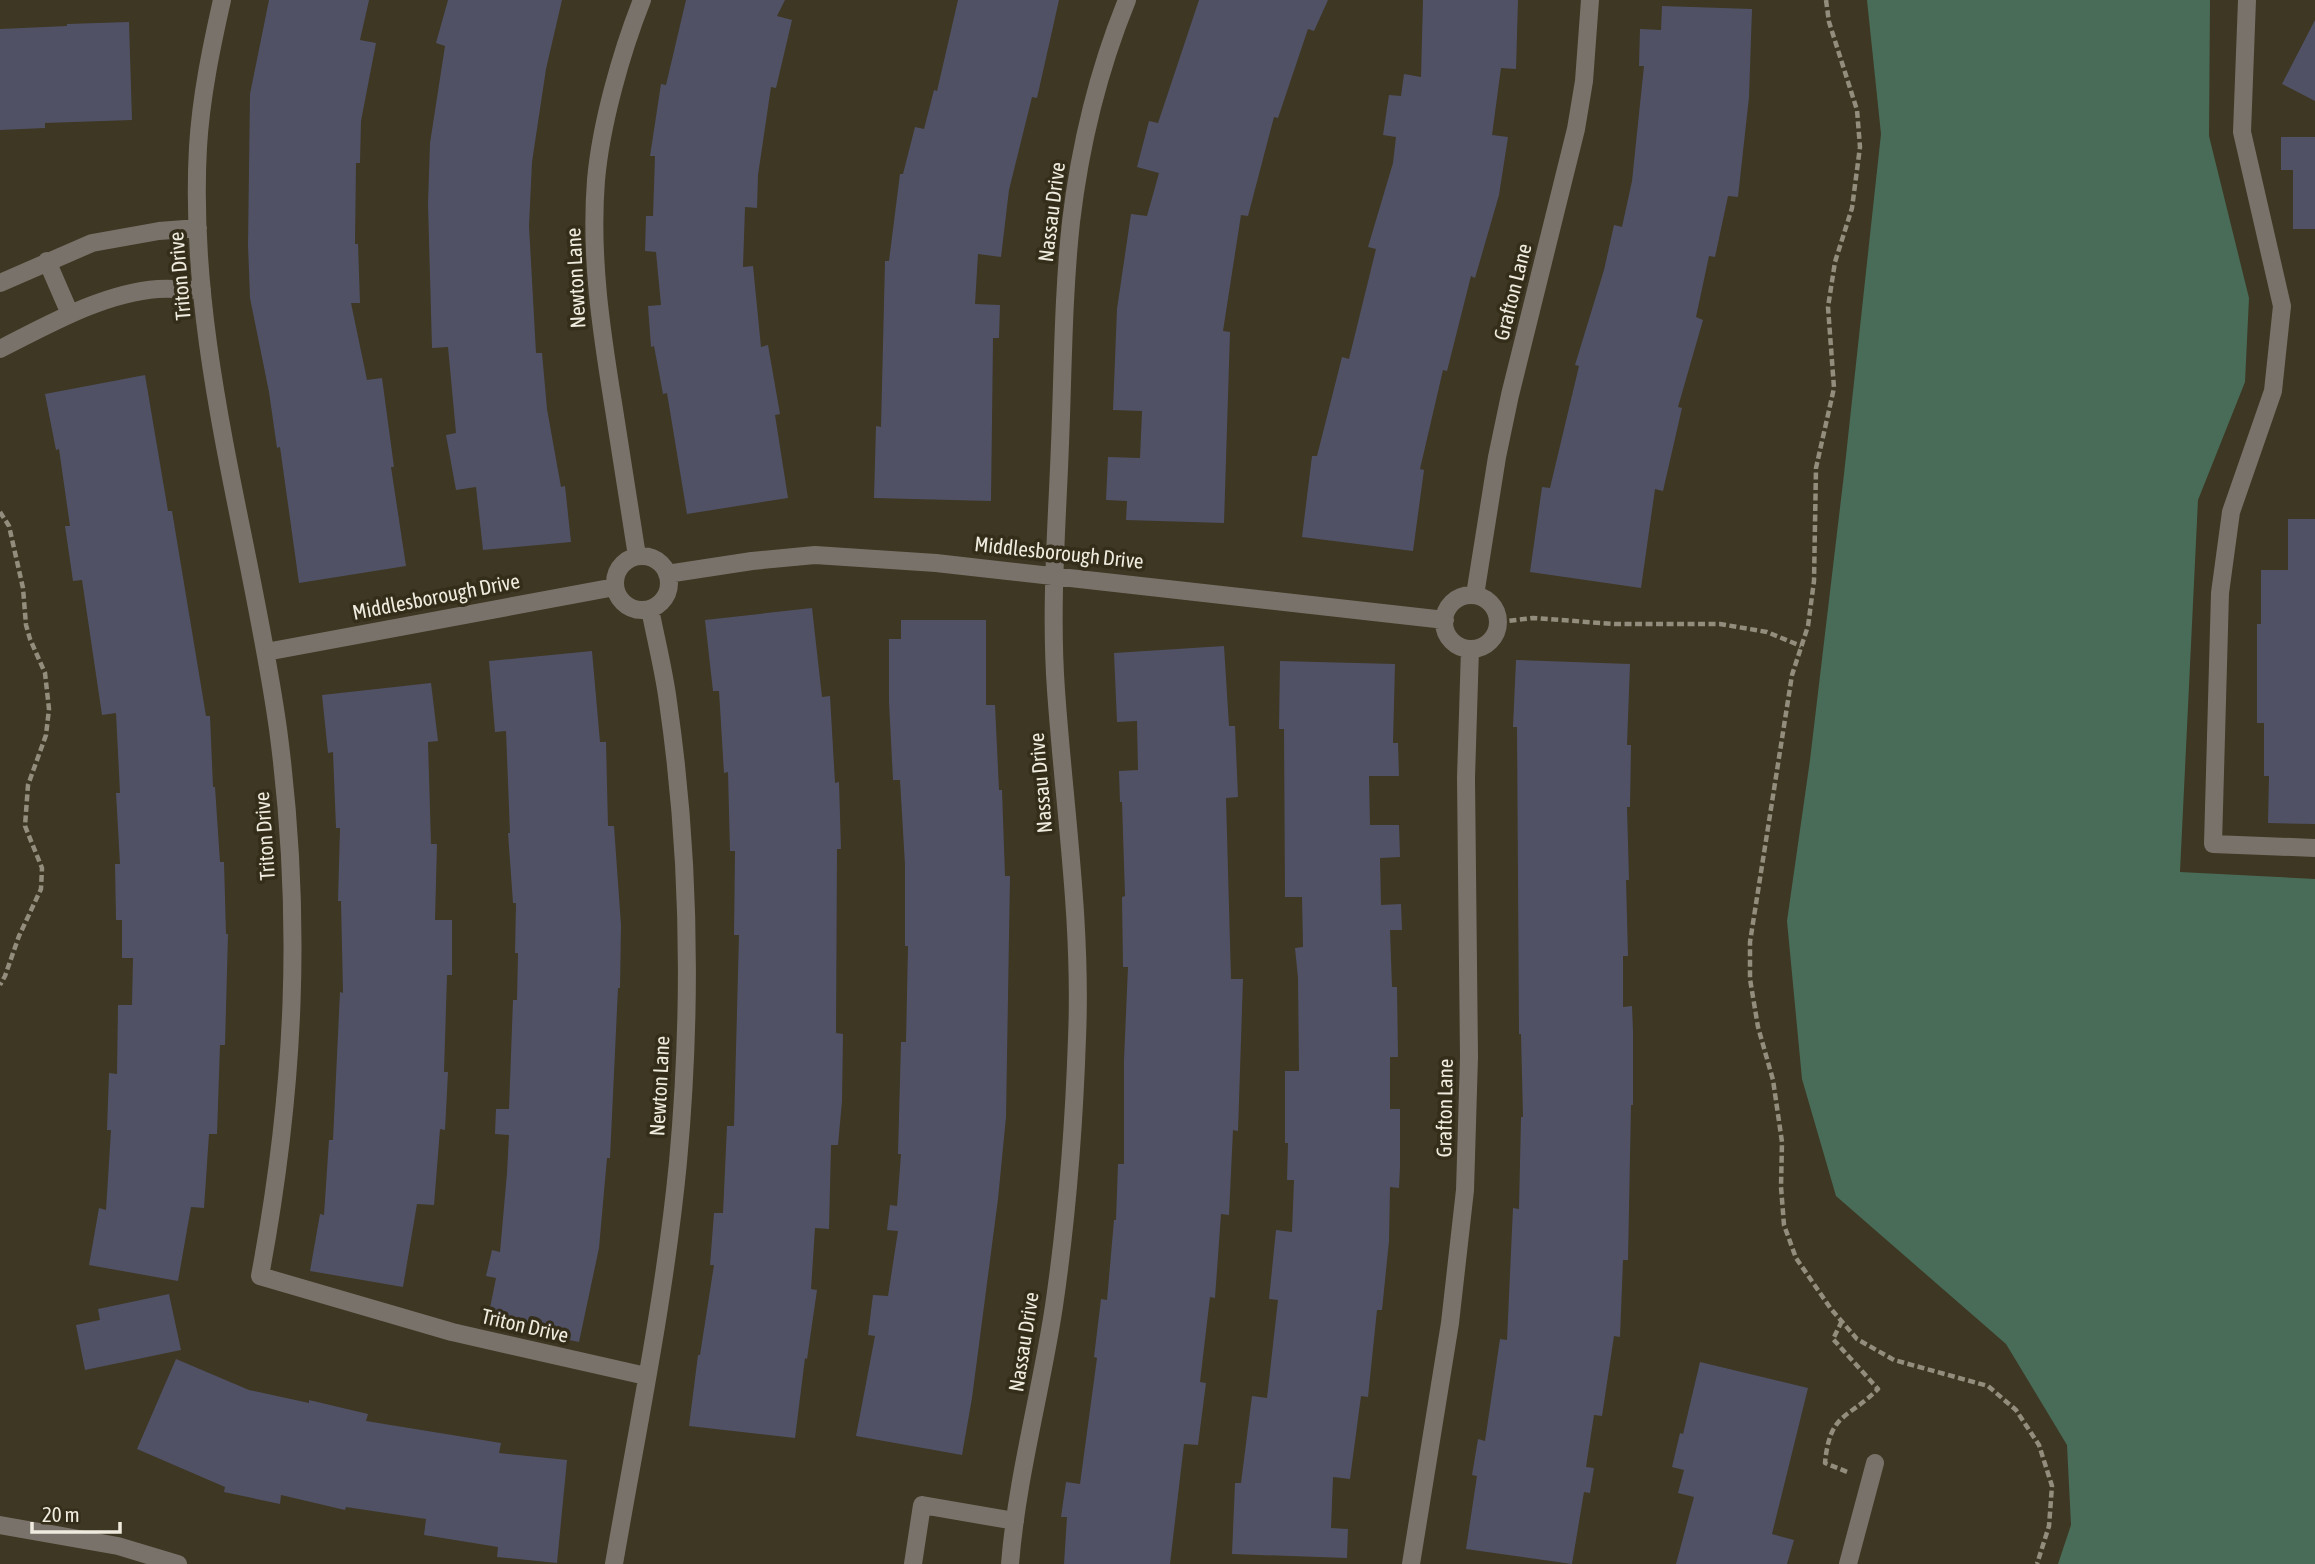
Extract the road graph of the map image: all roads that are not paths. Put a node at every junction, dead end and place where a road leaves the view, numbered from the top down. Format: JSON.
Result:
{"nodes":[{"id":1,"x":222,"y":0,"type":"edge"},
{"id":2,"x":642,"y":0,"type":"edge"},
{"id":3,"x":1127,"y":0,"type":"edge"},
{"id":4,"x":1590,"y":0,"type":"edge"},
{"id":5,"x":2247,"y":0,"type":"edge"},
{"id":6,"x":198,"y":228,"type":"junction"},
{"id":7,"x":47,"y":261,"type":"junction"},
{"id":8,"x":0,"y":283,"type":"edge"},
{"id":9,"x":202,"y":290,"type":"junction"},
{"id":10,"x":70,"y":314,"type":"junction"},
{"id":11,"x":0,"y":349,"type":"edge"},
{"id":12,"x":637,"y":556,"type":"junction"},
{"id":13,"x":667,"y":574,"type":"junction"},
{"id":14,"x":1055,"y":575,"type":"junction"},
{"id":15,"x":615,"y":587,"type":"junction"},
{"id":16,"x":1475,"y":595,"type":"junction"},
{"id":17,"x":650,"y":609,"type":"junction"},
{"id":18,"x":1445,"y":620,"type":"junction"},
{"id":19,"x":1470,"y":649,"type":"junction"},
{"id":20,"x":266,"y":652,"type":"junction"},
{"id":21,"x":2315,"y":848,"type":"edge"},
{"id":22,"x":646,"y":1376,"type":"junction"},
{"id":23,"x":1872,"y":1472,"type":"road end"},
{"id":24,"x":1015,"y":1521,"type":"junction"},
{"id":25,"x":0,"y":1525,"type":"edge"},
{"id":26,"x":178,"y":1564,"type":"edge"},
{"id":27,"x":614,"y":1564,"type":"edge"},
{"id":28,"x":913,"y":1564,"type":"edge"},
{"id":29,"x":1010,"y":1564,"type":"edge"},
{"id":30,"x":1411,"y":1564,"type":"edge"},
{"id":31,"x":1848,"y":1564,"type":"edge"}],
"edges":[{"from":1,"to":6,"type":"street","name":"Triton Drive"},
{"from":2,"to":12,"type":"street","name":"Newton Lane"},
{"from":3,"to":14,"type":"street","name":"Nassau Drive"},
{"from":4,"to":16,"type":"street","name":"Grafton Lane"},
{"from":5,"to":21,"type":"street"},
{"from":6,"to":7,"type":"street"},
{"from":6,"to":9,"type":"street","name":"Triton Drive"},
{"from":7,"to":8,"type":"street"},
{"from":7,"to":10,"type":"street"},
{"from":9,"to":10,"type":"street"},
{"from":9,"to":20,"type":"street","name":"Triton Drive"},
{"from":10,"to":11,"type":"street"},
{"from":12,"to":13,"type":"street"},
{"from":12,"to":15,"type":"street"},
{"from":13,"to":14,"type":"street","name":"Middlesborough Drive"},
{"from":13,"to":17,"type":"street"},
{"from":14,"to":18,"type":"street","name":"Middlesborough Drive"},
{"from":14,"to":24,"type":"street","name":"Nassau Drive"},
{"from":15,"to":17,"type":"street"},
{"from":15,"to":20,"type":"street","name":"Middlesborough Drive"},
{"from":16,"to":18,"type":"street"},
{"from":16,"to":19,"type":"street"},
{"from":17,"to":22,"type":"street","name":"Newton Lane"},
{"from":18,"to":19,"type":"street"},
{"from":19,"to":30,"type":"street","name":"Grafton Lane"},
{"from":20,"to":22,"type":"street","name":"Triton Drive"},
{"from":22,"to":27,"type":"street","name":"Newton Lane"},
{"from":23,"to":31,"type":"street"},
{"from":24,"to":28,"type":"street"},
{"from":24,"to":29,"type":"street","name":"Nassau Drive"},
{"from":25,"to":26,"type":"street"}]}
